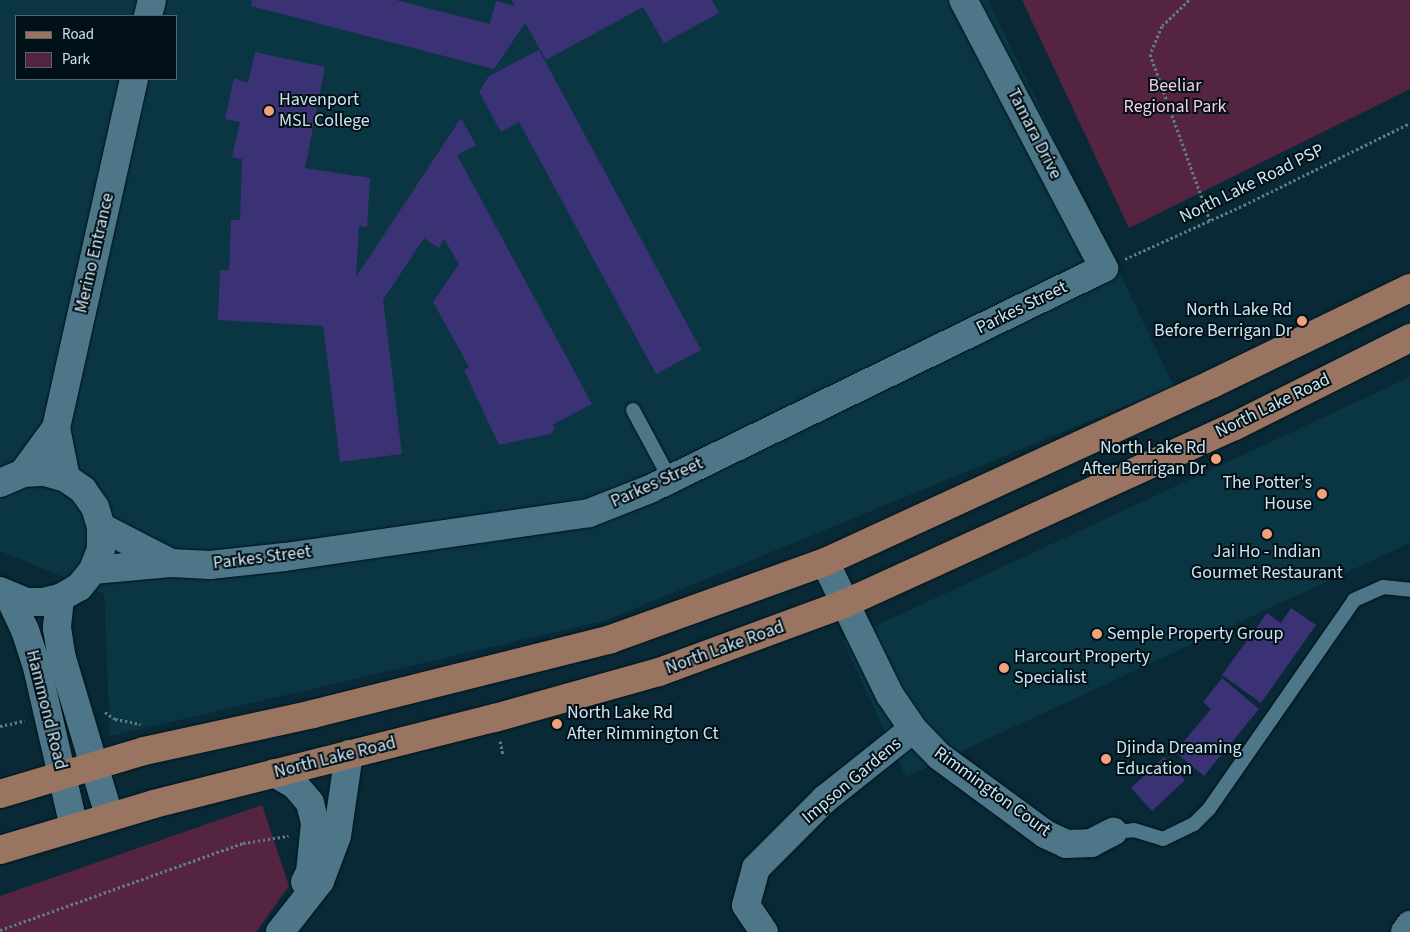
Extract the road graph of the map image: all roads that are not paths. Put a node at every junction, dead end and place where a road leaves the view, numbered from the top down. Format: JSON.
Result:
{"nodes":[{"id":1,"x":152,"y":0,"type":"edge"},
{"id":2,"x":963,"y":0,"type":"edge"},
{"id":3,"x":148,"y":15,"type":"edge"},
{"id":4,"x":134,"y":80,"type":"edge"},
{"id":5,"x":1104,"y":268,"type":"joint"},
{"id":6,"x":1410,"y":288,"type":"edge"},
{"id":7,"x":1410,"y":338,"type":"edge"},
{"id":8,"x":633,"y":410,"type":"dead end"},
{"id":9,"x":56,"y":428,"type":"junction"},
{"id":10,"x":12,"y":478,"type":"edge"},
{"id":11,"x":66,"y":478,"type":"junction"},
{"id":12,"x":670,"y":480,"type":"junction"},
{"id":13,"x":101,"y":527,"type":"junction"},
{"id":14,"x":825,"y":562,"type":"junction"},
{"id":15,"x":171,"y":563,"type":"junction"},
{"id":16,"x":93,"y":570,"type":"junction"},
{"id":17,"x":1410,"y":590,"type":"edge"},
{"id":18,"x":4,"y":594,"type":"edge"},
{"id":19,"x":60,"y":598,"type":"junction"},
{"id":20,"x":844,"y":604,"type":"junction"},
{"id":21,"x":913,"y":729,"type":"junction"},
{"id":22,"x":349,"y":754,"type":"junction"},
{"id":23,"x":93,"y":766,"type":"junction"},
{"id":24,"x":274,"y":773,"type":"junction"},
{"id":25,"x":62,"y":775,"type":"junction"},
{"id":26,"x":0,"y":794,"type":"edge"},
{"id":27,"x":109,"y":816,"type":"junction"},
{"id":28,"x":74,"y":827,"type":"junction"},
{"id":29,"x":1113,"y":832,"type":"joint"},
{"id":30,"x":0,"y":850,"type":"edge"},
{"id":31,"x":284,"y":925,"type":"edge"},
{"id":32,"x":1410,"y":925,"type":"edge"},
{"id":33,"x":764,"y":932,"type":"edge"},
{"id":34,"x":1405,"y":932,"type":"edge"}],
"edges":[{"from":1,"to":3,"type":"street"},
{"from":2,"to":5,"type":"street","name":"Tamara Drive"},
{"from":4,"to":9,"type":"street","name":"Merino Entrance"},
{"from":5,"to":12,"type":"street","name":"Parkes Street"},
{"from":6,"to":14,"type":"main road"},
{"from":7,"to":20,"type":"main road","name":"North Lake Road"},
{"from":8,"to":12,"type":"lane"},
{"from":9,"to":10,"type":"street","name":"Merino Entrance"},
{"from":9,"to":11,"type":"street","name":"Merino Entrance"},
{"from":10,"to":11,"type":"street"},
{"from":11,"to":13,"type":"street"},
{"from":12,"to":15,"type":"street","name":"Parkes Street"},
{"from":13,"to":15,"type":"street","name":"Parkes Street"},
{"from":13,"to":16,"type":"street"},
{"from":14,"to":20,"type":"street","name":"Rimmington Court"},
{"from":14,"to":23,"type":"main road"},
{"from":15,"to":16,"type":"street","name":"Parkes Street"},
{"from":16,"to":19,"type":"street"},
{"from":17,"to":29,"type":"lane"},
{"from":18,"to":19,"type":"street"},
{"from":18,"to":25,"type":"street","name":"Hammond Road"},
{"from":19,"to":23,"type":"street","name":"Hammond Road"},
{"from":20,"to":21,"type":"street","name":"Rimmington Court"},
{"from":20,"to":22,"type":"main road","name":"North Lake Road"},
{"from":21,"to":29,"type":"street","name":"Rimmington Court"},
{"from":21,"to":33,"type":"street","name":"Impson Gardens"},
{"from":22,"to":24,"type":"main road","name":"North Lake Road"},
{"from":22,"to":31,"type":"street"},
{"from":23,"to":25,"type":"main road"},
{"from":23,"to":27,"type":"street","name":"Hammond Road"},
{"from":24,"to":27,"type":"main road","name":"North Lake Road"},
{"from":24,"to":31,"type":"street"},
{"from":25,"to":26,"type":"main road"},
{"from":25,"to":28,"type":"street","name":"Hammond Road"},
{"from":27,"to":28,"type":"main road","name":"North Lake Road"},
{"from":28,"to":30,"type":"main road","name":"North Lake Road"},
{"from":32,"to":34,"type":"street"}]}
